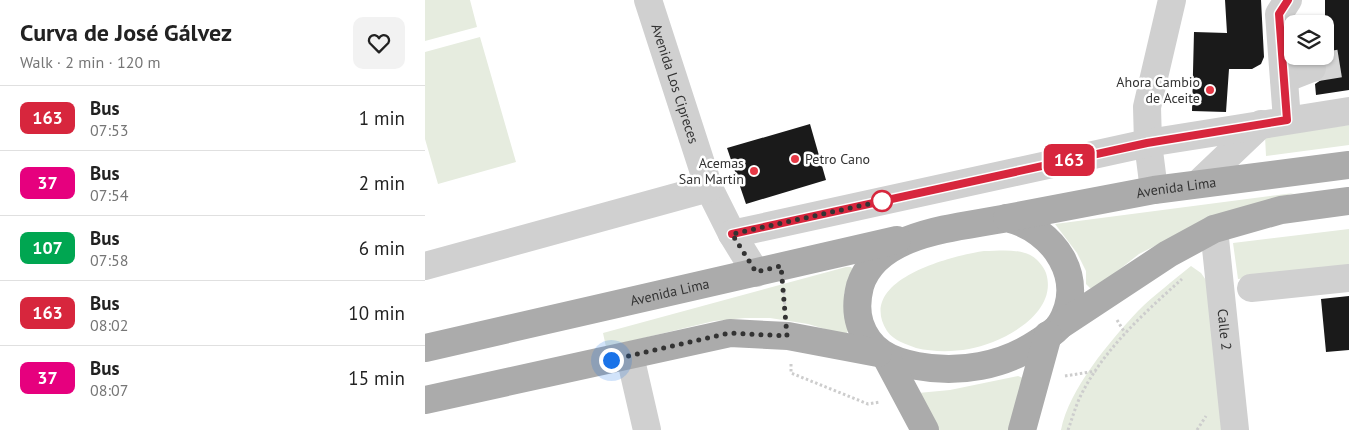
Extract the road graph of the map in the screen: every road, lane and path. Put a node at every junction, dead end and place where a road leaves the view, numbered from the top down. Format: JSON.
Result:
{"nodes":[{"id":1,"x":648,"y":0,"type":"edge"},
{"id":2,"x":1172,"y":0,"type":"edge"},
{"id":3,"x":1288,"y":0,"type":"edge"},
{"id":4,"x":1312,"y":68,"type":"tunnel mouth"},
{"id":5,"x":1284,"y":79,"type":"junction"},
{"id":6,"x":1349,"y":111,"type":"edge"},
{"id":7,"x":1274,"y":122,"type":"junction"},
{"id":8,"x":1147,"y":143,"type":"junction"},
{"id":9,"x":1349,"y":165,"type":"edge"},
{"id":10,"x":1198,"y":184,"type":"junction"},
{"id":11,"x":709,"y":188,"type":"junction"},
{"id":12,"x":1154,"y":190,"type":"junction"},
{"id":13,"x":1349,"y":201,"type":"edge"},
{"id":14,"x":1007,"y":218,"type":"junction"},
{"id":15,"x":1214,"y":229,"type":"junction"},
{"id":16,"x":732,"y":234,"type":"junction"},
{"id":17,"x":916,"y":236,"type":"junction"},
{"id":18,"x":425,"y":266,"type":"edge"},
{"id":19,"x":769,"y":270,"type":"junction"},
{"id":20,"x":1184,"y":277,"type":"dead end"},
{"id":21,"x":1349,"y":278,"type":"edge"},
{"id":22,"x":1251,"y":288,"type":"dead end"},
{"id":23,"x":1053,"y":331,"type":"junction"},
{"id":24,"x":787,"y":336,"type":"junction"},
{"id":25,"x":425,"y":348,"type":"edge"},
{"id":26,"x":882,"y":355,"type":"junction"},
{"id":27,"x":630,"y":356,"type":"junction"},
{"id":28,"x":425,"y":400,"type":"edge"},
{"id":29,"x":647,"y":430,"type":"edge"},
{"id":30,"x":925,"y":430,"type":"edge"},
{"id":31,"x":1022,"y":430,"type":"edge"},
{"id":32,"x":1068,"y":430,"type":"edge"},
{"id":33,"x":1235,"y":430,"type":"edge"}],
"edges":[{"from":1,"to":11,"type":"street","name":"Avenida Los Cipreces"},
{"from":2,"to":8,"type":"street"},
{"from":3,"to":5,"type":"street"},
{"from":4,"to":5,"type":"street"},
{"from":5,"to":7,"type":"street"},
{"from":6,"to":7,"type":"street"},
{"from":7,"to":8,"type":"street"},
{"from":7,"to":10,"type":"street"},
{"from":8,"to":12,"type":"street"},
{"from":8,"to":16,"type":"street"},
{"from":9,"to":10,"type":"main road","name":"Avenida Lima"},
{"from":10,"to":12,"type":"main road","name":"Avenida Lima"},
{"from":11,"to":16,"type":"street","name":"Avenida Los Cipreces"},
{"from":11,"to":18,"type":"street"},
{"from":12,"to":14,"type":"main road","name":"Avenida Lima"},
{"from":13,"to":15,"type":"main road"},
{"from":14,"to":17,"type":"main road","name":"Avenida Lima"},
{"from":14,"to":23,"type":"main road"},
{"from":15,"to":23,"type":"main road"},
{"from":15,"to":33,"type":"street","name":"Calle 2"},
{"from":16,"to":19,"type":"street","name":"Avenida Los Cipreces"},
{"from":17,"to":19,"type":"main road","name":"Avenida Lima"},
{"from":17,"to":26,"type":"main road"},
{"from":19,"to":24,"type":"path"},
{"from":19,"to":25,"type":"main road","name":"Avenida Lima"},
{"from":20,"to":32,"type":"path"},
{"from":21,"to":22,"type":"street"},
{"from":23,"to":26,"type":"main road"},
{"from":23,"to":31,"type":"main road"},
{"from":24,"to":26,"type":"main road"},
{"from":24,"to":27,"type":"main road"},
{"from":26,"to":30,"type":"main road"},
{"from":27,"to":28,"type":"main road"},
{"from":27,"to":29,"type":"street"}]}
